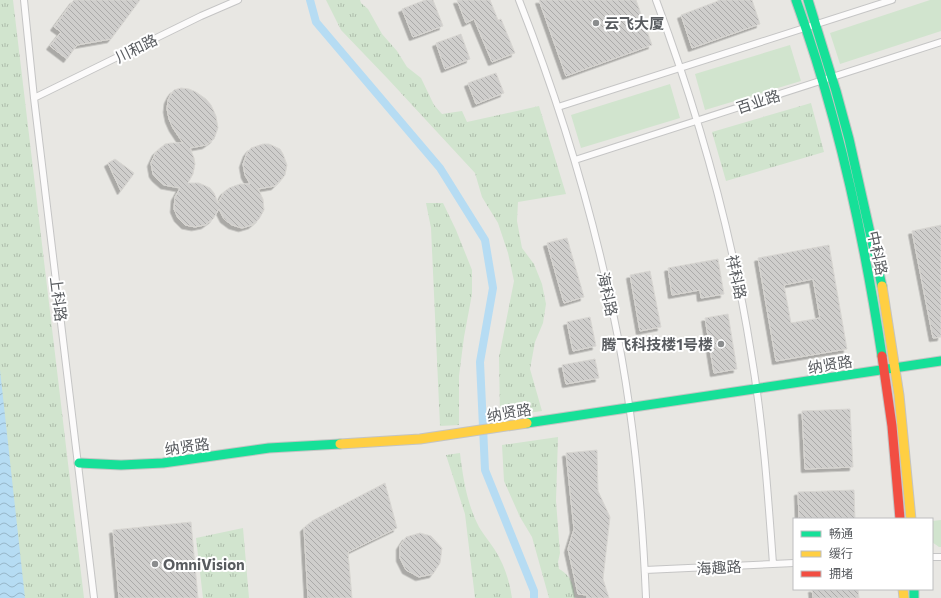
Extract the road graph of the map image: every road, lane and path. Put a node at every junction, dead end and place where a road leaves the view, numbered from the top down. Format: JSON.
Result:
{"nodes":[{"id":1,"x":24,"y":0,"type":"edge"},
{"id":2,"x":238,"y":0,"type":"edge"},
{"id":3,"x":519,"y":0,"type":"edge"},
{"id":4,"x":656,"y":0,"type":"edge"},
{"id":5,"x":796,"y":0,"type":"edge"},
{"id":6,"x":808,"y":0,"type":"edge"},
{"id":7,"x":892,"y":0,"type":"edge"},
{"id":8,"x":816,"y":24,"type":"junction"},
{"id":9,"x":806,"y":28,"type":"junction"},
{"id":10,"x":941,"y":42,"type":"edge"},
{"id":11,"x":681,"y":68,"type":"junction"},
{"id":12,"x":832,"y":78,"type":"junction"},
{"id":13,"x":822,"y":81,"type":"junction"},
{"id":14,"x":34,"y":98,"type":"junction"},
{"id":15,"x":558,"y":107,"type":"junction"},
{"id":16,"x":698,"y":121,"type":"junction"},
{"id":17,"x":575,"y":160,"type":"junction"},
{"id":18,"x":941,"y":362,"type":"edge"},
{"id":19,"x":895,"y":368,"type":"junction"},
{"id":20,"x":885,"y":370,"type":"junction"},
{"id":21,"x":756,"y":389,"type":"junction"},
{"id":22,"x":629,"y":408,"type":"junction"},
{"id":23,"x":79,"y":463,"type":"junction"},
{"id":24,"x":900,"y":518,"type":"edge"},
{"id":25,"x":911,"y":518,"type":"edge"},
{"id":26,"x":793,"y":563,"type":"edge"},
{"id":27,"x":773,"y":564,"type":"junction"},
{"id":28,"x":645,"y":570,"type":"junction"},
{"id":29,"x":94,"y":598,"type":"edge"},
{"id":30,"x":646,"y":598,"type":"edge"}],
"edges":[{"from":1,"to":14,"type":"street","name":"上科路"},
{"from":2,"to":14,"type":"street","name":"川和路"},
{"from":3,"to":15,"type":"street","name":"海科路"},
{"from":4,"to":11,"type":"street","name":"祥科路"},
{"from":5,"to":9,"type":"street","name":"中科路"},
{"from":6,"to":8,"type":"street","name":"中科路"},
{"from":7,"to":8,"type":"street"},
{"from":8,"to":9,"type":"street"},
{"from":8,"to":12,"type":"street","name":"中科路"},
{"from":9,"to":11,"type":"street"},
{"from":9,"to":13,"type":"street","name":"中科路"},
{"from":10,"to":12,"type":"street","name":"百业路"},
{"from":11,"to":15,"type":"street"},
{"from":11,"to":16,"type":"street","name":"祥科路"},
{"from":12,"to":13,"type":"street","name":"百业路"},
{"from":12,"to":19,"type":"street","name":"中科路"},
{"from":13,"to":16,"type":"street","name":"百业路"},
{"from":13,"to":20,"type":"street","name":"中科路"},
{"from":14,"to":23,"type":"street","name":"上科路"},
{"from":15,"to":17,"type":"street","name":"海科路"},
{"from":16,"to":17,"type":"street","name":"百业路"},
{"from":16,"to":21,"type":"street","name":"祥科路"},
{"from":17,"to":22,"type":"street","name":"海科路"},
{"from":18,"to":19,"type":"street","name":"纳贤路"},
{"from":19,"to":20,"type":"street","name":"纳贤路"},
{"from":19,"to":25,"type":"street","name":"中科路"},
{"from":20,"to":21,"type":"street","name":"纳贤路"},
{"from":20,"to":24,"type":"street","name":"中科路"},
{"from":21,"to":22,"type":"street","name":"纳贤路"},
{"from":21,"to":27,"type":"street","name":"祥科路"},
{"from":22,"to":23,"type":"street","name":"纳贤路"},
{"from":22,"to":28,"type":"street","name":"海科路"},
{"from":23,"to":29,"type":"street","name":"上科路"},
{"from":26,"to":27,"type":"street","name":"海趣路"},
{"from":27,"to":28,"type":"street","name":"海趣路"},
{"from":28,"to":30,"type":"street","name":"海科路"}]}
